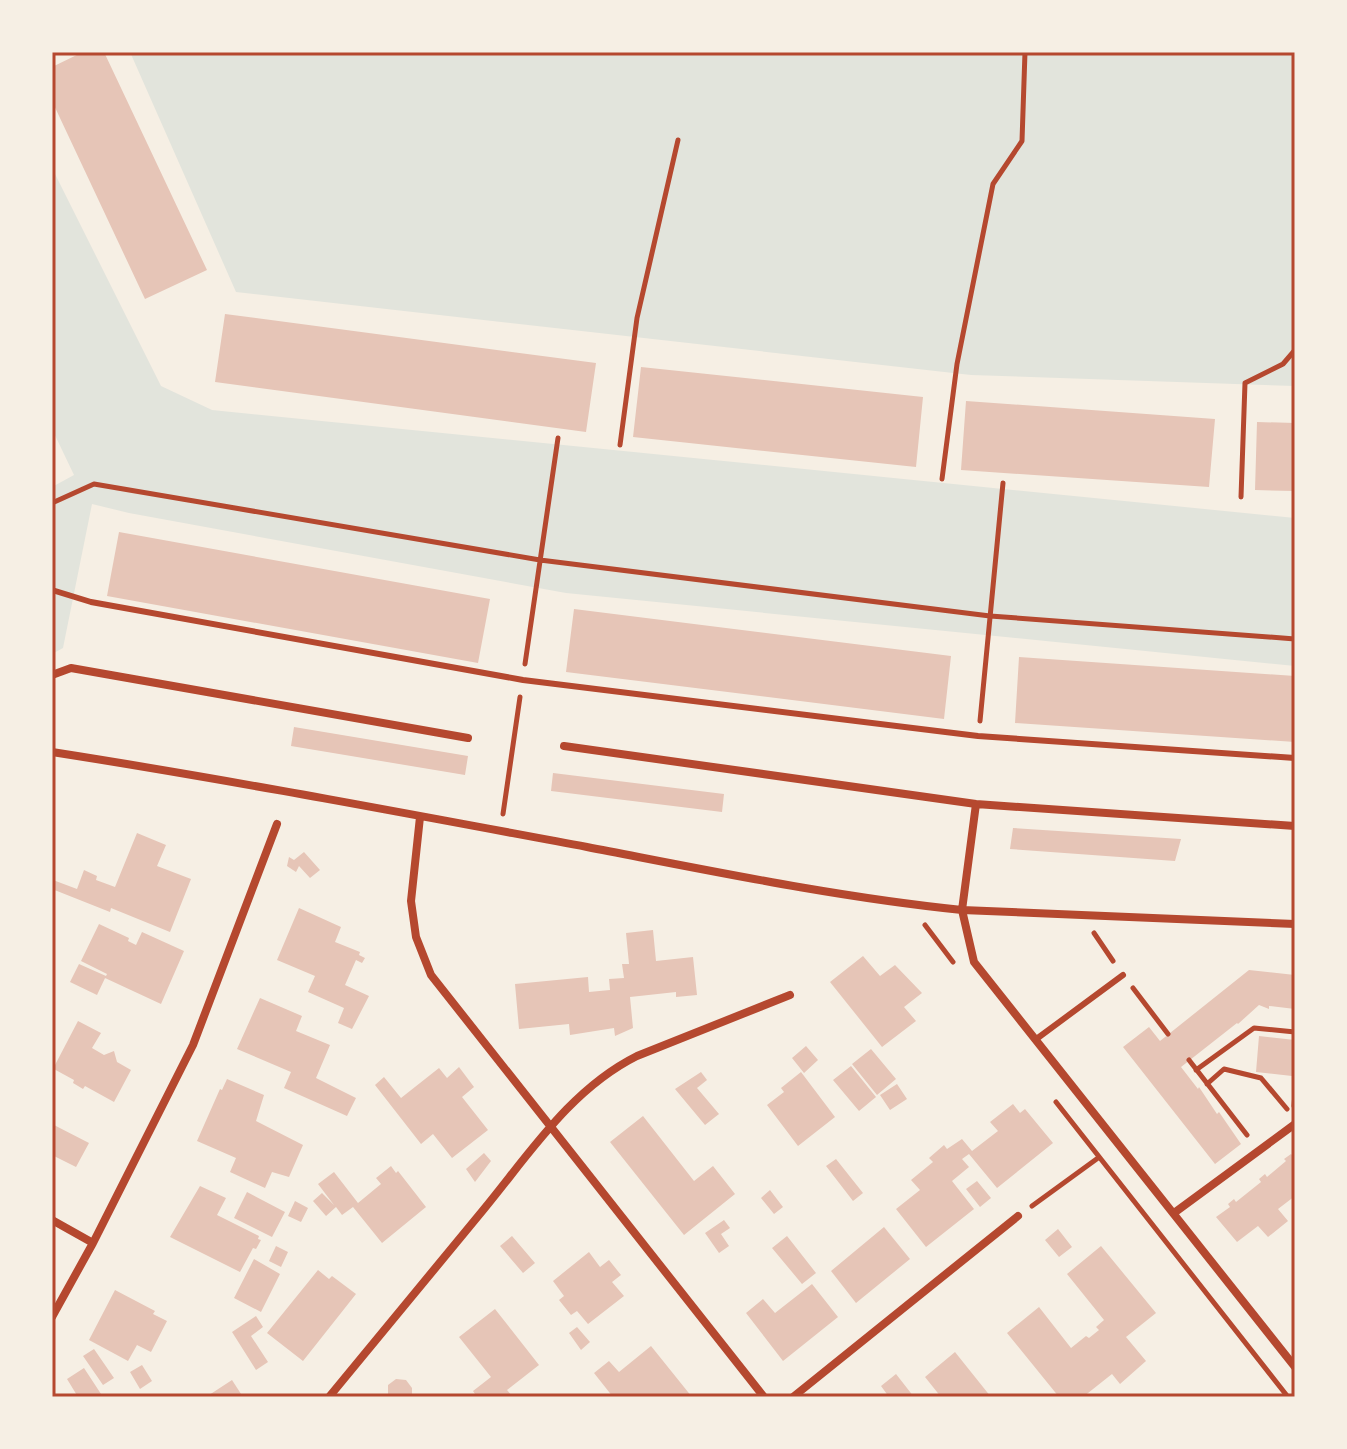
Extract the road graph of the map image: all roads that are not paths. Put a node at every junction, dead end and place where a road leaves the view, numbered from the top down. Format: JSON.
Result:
{"nodes":[{"id":1,"x":52,"y":590,"type":"edge"},
{"id":2,"x":52,"y":675,"type":"edge"},
{"id":3,"x":468,"y":738,"type":"dead end"},
{"id":4,"x":564,"y":746,"type":"dead end"},
{"id":5,"x":52,"y":752,"type":"edge"},
{"id":6,"x":1295,"y":758,"type":"edge"},
{"id":7,"x":976,"y":804,"type":"junction"},
{"id":8,"x":420,"y":817,"type":"junction"},
{"id":9,"x":277,"y":824,"type":"dead end"},
{"id":10,"x":1295,"y":826,"type":"edge"},
{"id":11,"x":962,"y":910,"type":"junction"},
{"id":12,"x":1295,"y":924,"type":"edge"},
{"id":13,"x":1123,"y":975,"type":"dead end"},
{"id":14,"x":790,"y":995,"type":"dead end"},
{"id":15,"x":1035,"y":1040,"type":"junction"},
{"id":16,"x":1294,"y":1120,"type":"edge"},
{"id":17,"x":550,"y":1128,"type":"junction"},
{"id":18,"x":1174,"y":1213,"type":"junction"},
{"id":19,"x":1018,"y":1216,"type":"road end"},
{"id":20,"x":52,"y":1220,"type":"edge"},
{"id":21,"x":93,"y":1243,"type":"junction"},
{"id":22,"x":52,"y":1317,"type":"edge"},
{"id":23,"x":1295,"y":1367,"type":"edge"},
{"id":24,"x":329,"y":1397,"type":"edge"},
{"id":25,"x":764,"y":1397,"type":"edge"},
{"id":26,"x":793,"y":1397,"type":"edge"}],
"edges":[{"from":1,"to":6,"type":"lane"},
{"from":2,"to":3,"type":"street"},
{"from":4,"to":7,"type":"street"},
{"from":5,"to":8,"type":"street"},
{"from":7,"to":10,"type":"street"},
{"from":7,"to":11,"type":"street"},
{"from":8,"to":11,"type":"street"},
{"from":8,"to":17,"type":"street"},
{"from":9,"to":21,"type":"street"},
{"from":11,"to":12,"type":"street"},
{"from":11,"to":15,"type":"street"},
{"from":13,"to":15,"type":"lane"},
{"from":14,"to":17,"type":"street"},
{"from":15,"to":18,"type":"street"},
{"from":16,"to":18,"type":"street"},
{"from":17,"to":24,"type":"street"},
{"from":17,"to":25,"type":"street"},
{"from":18,"to":23,"type":"street"},
{"from":19,"to":26,"type":"street"},
{"from":20,"to":21,"type":"street"},
{"from":21,"to":22,"type":"street"}]}
